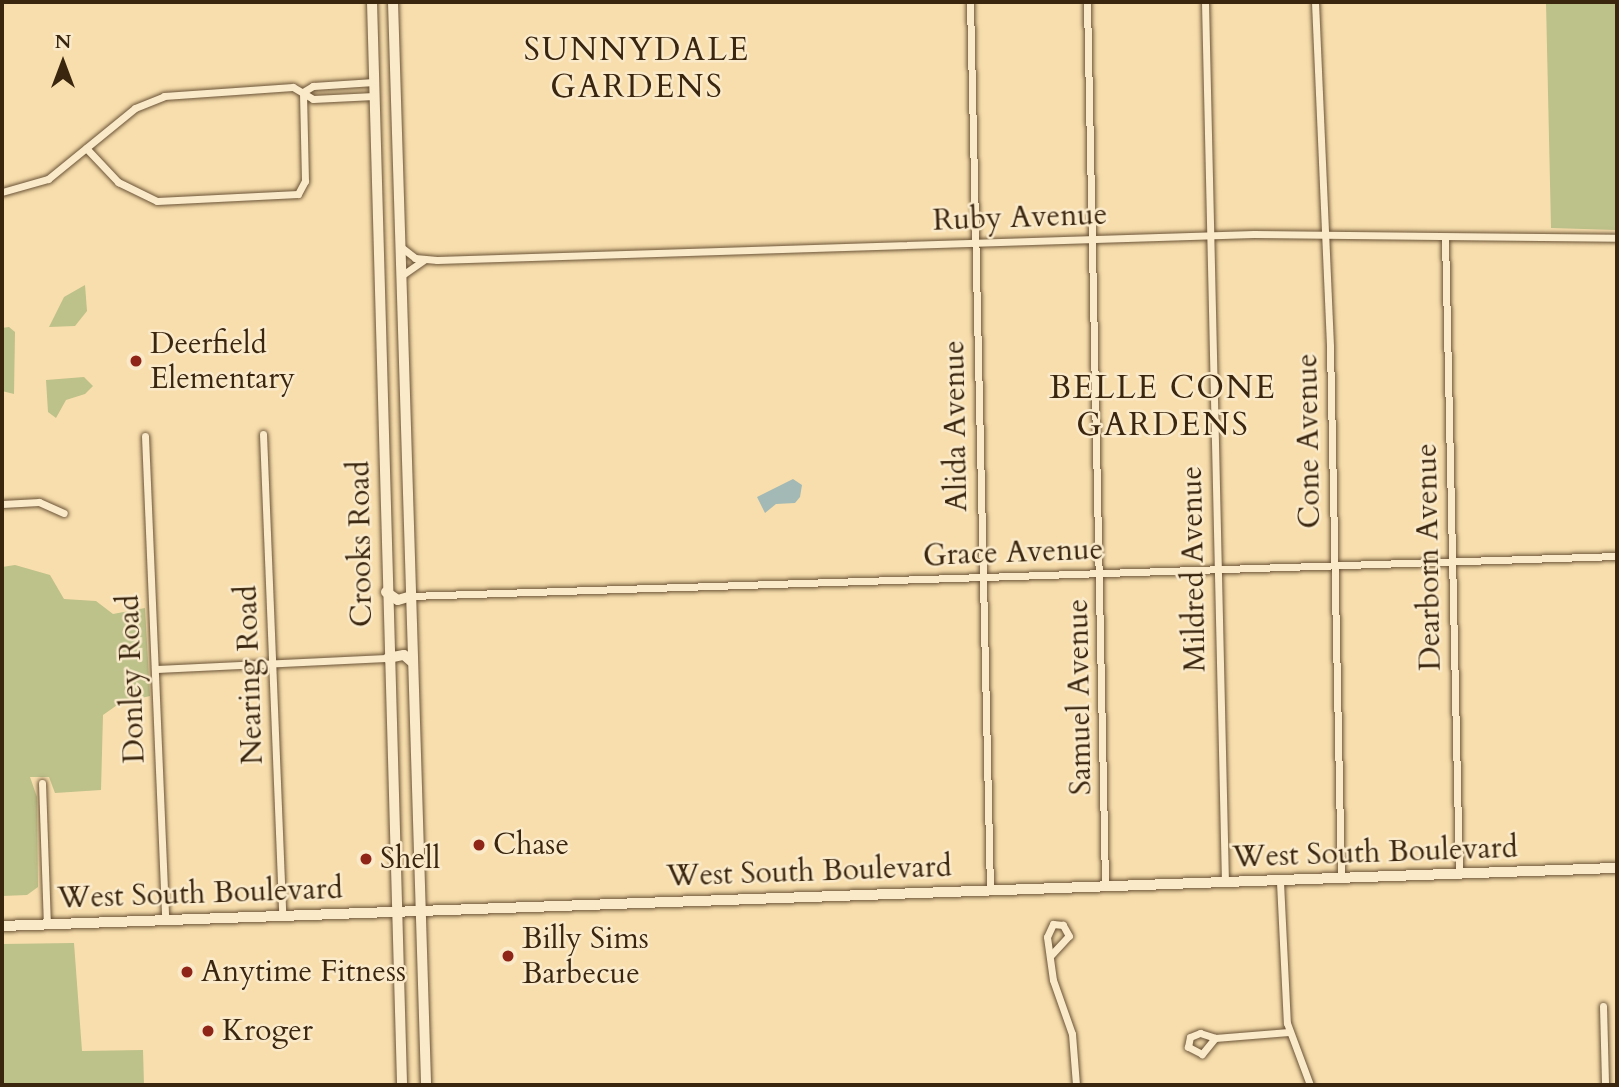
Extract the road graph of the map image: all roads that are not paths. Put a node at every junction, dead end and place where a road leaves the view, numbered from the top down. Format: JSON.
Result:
{"nodes":[{"id":1,"x":372,"y":2,"type":"edge"},
{"id":2,"x":393,"y":2,"type":"edge"},
{"id":3,"x":970,"y":2,"type":"edge"},
{"id":4,"x":1087,"y":2,"type":"edge"},
{"id":5,"x":1205,"y":2,"type":"edge"},
{"id":6,"x":1315,"y":2,"type":"edge"},
{"id":7,"x":374,"y":82,"type":"junction"},
{"id":8,"x":303,"y":92,"type":"junction"},
{"id":9,"x":374,"y":96,"type":"junction"},
{"id":10,"x":375,"y":131,"type":"junction"},
{"id":11,"x":396,"y":142,"type":"junction"},
{"id":12,"x":86,"y":148,"type":"junction"},
{"id":13,"x":2,"y":192,"type":"edge"},
{"id":14,"x":1210,"y":235,"type":"junction"},
{"id":15,"x":1324,"y":236,"type":"junction"},
{"id":16,"x":1445,"y":237,"type":"junction"},
{"id":17,"x":1617,"y":238,"type":"edge"},
{"id":18,"x":1092,"y":239,"type":"junction"},
{"id":19,"x":975,"y":242,"type":"junction"},
{"id":20,"x":399,"y":246,"type":"junction"},
{"id":21,"x":379,"y":259,"type":"junction"},
{"id":22,"x":424,"y":260,"type":"junction"},
{"id":23,"x":400,"y":276,"type":"junction"},
{"id":24,"x":263,"y":434,"type":"dead end"},
{"id":25,"x":145,"y":436,"type":"dead end"},
{"id":26,"x":2,"y":504,"type":"edge"},
{"id":27,"x":64,"y":513,"type":"dead end"},
{"id":28,"x":1617,"y":556,"type":"edge"},
{"id":29,"x":1452,"y":562,"type":"junction"},
{"id":30,"x":1335,"y":566,"type":"junction"},
{"id":31,"x":1217,"y":569,"type":"junction"},
{"id":32,"x":1100,"y":573,"type":"junction"},
{"id":33,"x":982,"y":577,"type":"junction"},
{"id":34,"x":386,"y":592,"type":"junction"},
{"id":35,"x":411,"y":596,"type":"junction"},
{"id":36,"x":388,"y":658,"type":"junction"},
{"id":37,"x":412,"y":662,"type":"junction"},
{"id":38,"x":272,"y":664,"type":"junction"},
{"id":39,"x":155,"y":668,"type":"junction"},
{"id":40,"x":42,"y":783,"type":"dead end"},
{"id":41,"x":397,"y":861,"type":"junction"},
{"id":42,"x":418,"y":867,"type":"junction"},
{"id":43,"x":1617,"y":868,"type":"edge"},
{"id":44,"x":1459,"y":875,"type":"junction"},
{"id":45,"x":1341,"y":880,"type":"junction"},
{"id":46,"x":1280,"y":881,"type":"junction"},
{"id":47,"x":1225,"y":883,"type":"junction"},
{"id":48,"x":1105,"y":887,"type":"junction"},
{"id":49,"x":990,"y":890,"type":"junction"},
{"id":50,"x":398,"y":910,"type":"junction"},
{"id":51,"x":419,"y":910,"type":"junction"},
{"id":52,"x":282,"y":915,"type":"junction"},
{"id":53,"x":165,"y":919,"type":"junction"},
{"id":54,"x":47,"y":924,"type":"junction"},
{"id":55,"x":2,"y":926,"type":"edge"},
{"id":56,"x":400,"y":952,"type":"junction"},
{"id":57,"x":1051,"y":955,"type":"dead end"},
{"id":58,"x":421,"y":957,"type":"junction"},
{"id":59,"x":1603,"y":1006,"type":"dead end"},
{"id":60,"x":1289,"y":1032,"type":"junction"},
{"id":61,"x":1215,"y":1038,"type":"dead end"},
{"id":62,"x":402,"y":1085,"type":"edge"},
{"id":63,"x":426,"y":1085,"type":"edge"},
{"id":64,"x":1076,"y":1085,"type":"edge"},
{"id":65,"x":1310,"y":1085,"type":"edge"},
{"id":66,"x":1605,"y":1085,"type":"edge"}],
"edges":[{"from":1,"to":7,"type":"main road","name":"Crooks Road"},
{"from":2,"to":11,"type":"main road","name":"Crooks Road"},
{"from":3,"to":19,"type":"street","name":"Alida Avenue"},
{"from":4,"to":18,"type":"street","name":"Samuel Avenue"},
{"from":5,"to":14,"type":"street","name":"Mildred Avenue"},
{"from":6,"to":15,"type":"street","name":"Cone Avenue"},
{"from":7,"to":8,"type":"street"},
{"from":7,"to":9,"type":"main road","name":"Crooks Road"},
{"from":8,"to":9,"type":"street"},
{"from":8,"to":12,"type":"street"},
{"from":8,"to":12,"type":"street"},
{"from":9,"to":10,"type":"main road","name":"Crooks Road"},
{"from":10,"to":11,"type":"main road"},
{"from":10,"to":21,"type":"main road","name":"Crooks Road"},
{"from":11,"to":20,"type":"main road","name":"Crooks Road"},
{"from":12,"to":13,"type":"street"},
{"from":14,"to":15,"type":"street","name":"Ruby Avenue"},
{"from":14,"to":18,"type":"street","name":"Ruby Avenue"},
{"from":14,"to":31,"type":"street","name":"Mildred Avenue"},
{"from":15,"to":16,"type":"street","name":"Ruby Avenue"},
{"from":15,"to":30,"type":"street","name":"Cone Avenue"},
{"from":16,"to":17,"type":"street","name":"Ruby Avenue"},
{"from":16,"to":29,"type":"street","name":"Dearborn Avenue"},
{"from":18,"to":19,"type":"street","name":"Ruby Avenue"},
{"from":18,"to":32,"type":"street","name":"Samuel Avenue"},
{"from":19,"to":22,"type":"street","name":"Ruby Avenue"},
{"from":19,"to":33,"type":"street","name":"Alida Avenue"},
{"from":20,"to":22,"type":"street"},
{"from":20,"to":23,"type":"main road","name":"Crooks Road"},
{"from":21,"to":23,"type":"main road"},
{"from":21,"to":34,"type":"main road","name":"Crooks Road"},
{"from":22,"to":23,"type":"street"},
{"from":23,"to":35,"type":"main road","name":"Crooks Road"},
{"from":24,"to":38,"type":"street","name":"Nearing Road"},
{"from":25,"to":39,"type":"street","name":"Donley Road"},
{"from":26,"to":27,"type":"street"},
{"from":28,"to":29,"type":"street","name":"Grace Avenue"},
{"from":29,"to":30,"type":"street","name":"Grace Avenue"},
{"from":29,"to":44,"type":"street","name":"Dearborn Avenue"},
{"from":30,"to":31,"type":"street","name":"Grace Avenue"},
{"from":30,"to":45,"type":"street","name":"Cone Avenue"},
{"from":31,"to":32,"type":"street","name":"Grace Avenue"},
{"from":31,"to":47,"type":"street","name":"Mildred Avenue"},
{"from":32,"to":33,"type":"street","name":"Grace Avenue"},
{"from":32,"to":48,"type":"street","name":"Samuel Avenue"},
{"from":33,"to":35,"type":"street","name":"Grace Avenue"},
{"from":33,"to":49,"type":"street","name":"Alida Avenue"},
{"from":34,"to":35,"type":"main road"},
{"from":34,"to":36,"type":"main road","name":"Crooks Road"},
{"from":35,"to":37,"type":"main road","name":"Crooks Road"},
{"from":36,"to":37,"type":"main road"},
{"from":36,"to":38,"type":"street"},
{"from":36,"to":41,"type":"main road","name":"Crooks Road"},
{"from":37,"to":42,"type":"main road","name":"Crooks Road"},
{"from":38,"to":39,"type":"street"},
{"from":38,"to":52,"type":"street","name":"Nearing Road"},
{"from":39,"to":53,"type":"street","name":"Donley Road"},
{"from":40,"to":54,"type":"street"},
{"from":41,"to":42,"type":"main road"},
{"from":41,"to":50,"type":"main road","name":"Crooks Road"},
{"from":42,"to":51,"type":"main road","name":"Crooks Road"},
{"from":43,"to":44,"type":"main road","name":"West South Boulevard"},
{"from":44,"to":45,"type":"main road","name":"West South Boulevard"},
{"from":45,"to":46,"type":"main road","name":"West South Boulevard"},
{"from":46,"to":47,"type":"main road","name":"West South Boulevard"},
{"from":46,"to":60,"type":"street"},
{"from":47,"to":48,"type":"main road","name":"West South Boulevard"},
{"from":48,"to":49,"type":"main road","name":"West South Boulevard"},
{"from":49,"to":51,"type":"main road","name":"West South Boulevard"},
{"from":50,"to":51,"type":"main road","name":"West South Boulevard"},
{"from":50,"to":52,"type":"main road","name":"West South Boulevard"},
{"from":50,"to":56,"type":"main road","name":"Crooks Road"},
{"from":51,"to":58,"type":"main road","name":"Crooks Road"},
{"from":52,"to":53,"type":"main road","name":"West South Boulevard"},
{"from":53,"to":54,"type":"main road","name":"West South Boulevard"},
{"from":54,"to":55,"type":"main road","name":"West South Boulevard"},
{"from":56,"to":58,"type":"main road"},
{"from":56,"to":62,"type":"main road","name":"Crooks Road"},
{"from":57,"to":64,"type":"street"},
{"from":58,"to":63,"type":"main road","name":"Crooks Road"},
{"from":59,"to":66,"type":"street"},
{"from":60,"to":61,"type":"street"},
{"from":60,"to":65,"type":"street"}]}
